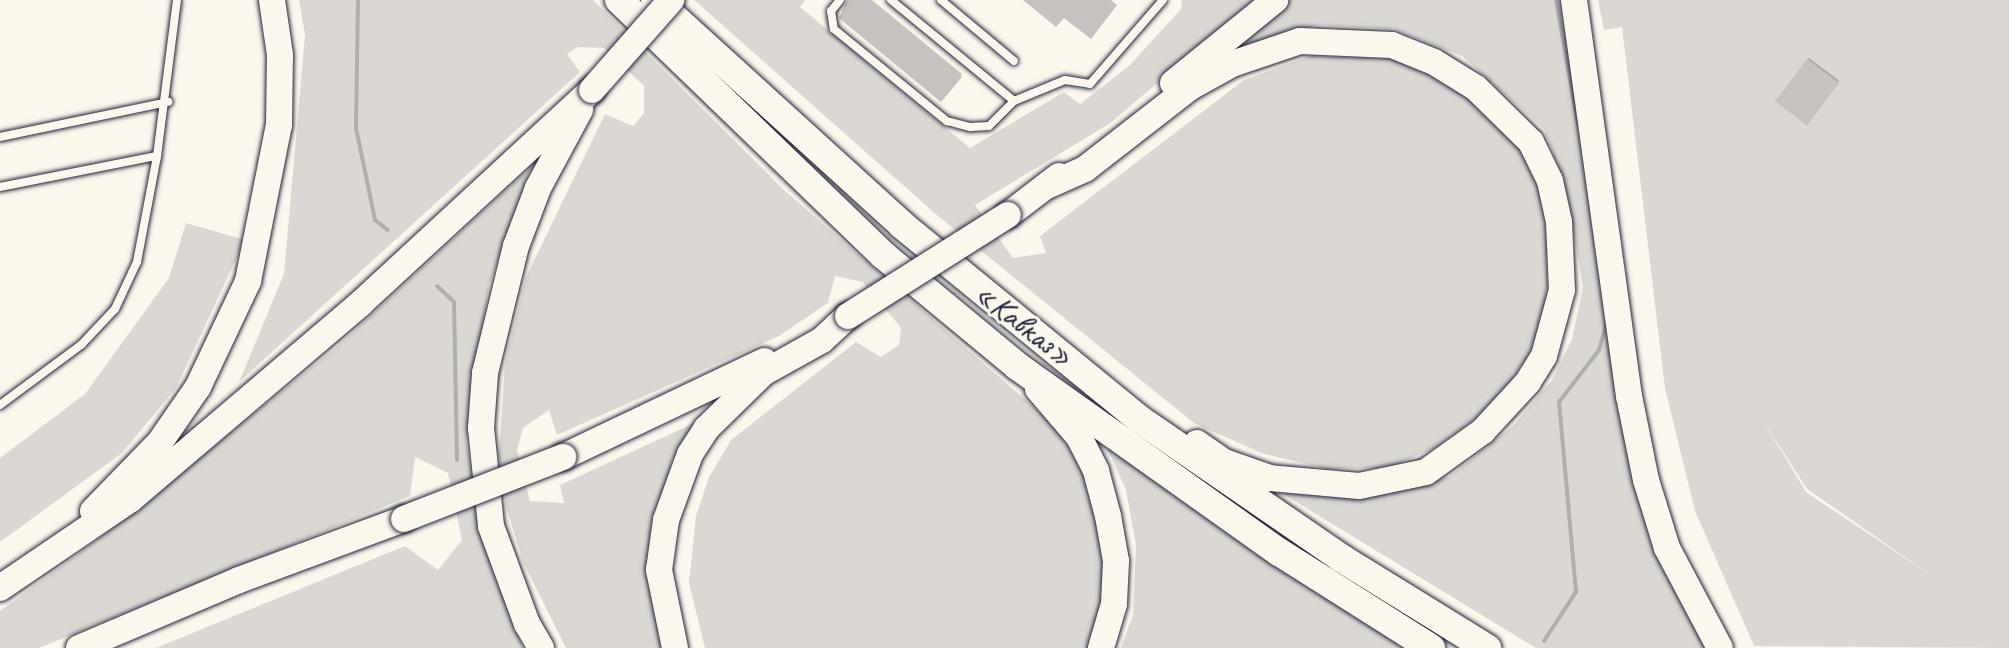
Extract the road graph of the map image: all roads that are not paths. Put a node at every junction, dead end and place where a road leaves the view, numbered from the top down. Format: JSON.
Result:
{"nodes":[{"id":1,"x":177,"y":0,"type":"edge"},
{"id":2,"x":272,"y":0,"type":"edge"},
{"id":3,"x":619,"y":0,"type":"edge"},
{"id":4,"x":655,"y":0,"type":"edge"},
{"id":5,"x":671,"y":0,"type":"edge"},
{"id":6,"x":840,"y":0,"type":"edge"},
{"id":7,"x":891,"y":0,"type":"edge"},
{"id":8,"x":941,"y":0,"type":"edge"},
{"id":9,"x":1163,"y":0,"type":"edge"},
{"id":10,"x":1275,"y":0,"type":"edge"},
{"id":11,"x":1574,"y":0,"type":"edge"},
{"id":12,"x":1014,"y":61,"type":"dead end"},
{"id":13,"x":592,"y":90,"type":"junction"},
{"id":14,"x":1014,"y":101,"type":"junction"},
{"id":15,"x":168,"y":102,"type":"junction"},
{"id":16,"x":0,"y":137,"type":"edge"},
{"id":17,"x":157,"y":156,"type":"junction"},
{"id":18,"x":1047,"y":186,"type":"junction"},
{"id":19,"x":0,"y":187,"type":"edge"},
{"id":20,"x":848,"y":316,"type":"junction"},
{"id":21,"x":1017,"y":366,"type":"junction"},
{"id":22,"x":1085,"y":372,"type":"junction"},
{"id":23,"x":0,"y":405,"type":"edge"},
{"id":24,"x":52,"y":551,"type":"junction"},
{"id":25,"x":0,"y":588,"type":"edge"},
{"id":26,"x":79,"y":648,"type":"edge"},
{"id":27,"x":541,"y":648,"type":"edge"},
{"id":28,"x":675,"y":648,"type":"edge"},
{"id":29,"x":1101,"y":648,"type":"edge"},
{"id":30,"x":1431,"y":648,"type":"edge"},
{"id":31,"x":1487,"y":648,"type":"edge"},
{"id":32,"x":1720,"y":648,"type":"edge"}],
"edges":[{"from":1,"to":15,"type":"lane"},
{"from":2,"to":24,"type":"main road"},
{"from":3,"to":21,"type":"highway","name":"«Кавказ»"},
{"from":4,"to":22,"type":"highway","name":"«Кавказ»"},
{"from":5,"to":13,"type":"main road","bridge":true},
{"from":6,"to":14,"type":"lane"},
{"from":7,"to":14,"type":"lane"},
{"from":8,"to":12,"type":"lane"},
{"from":9,"to":14,"type":"lane"},
{"from":10,"to":18,"type":"main road"},
{"from":11,"to":32,"type":"main road"},
{"from":13,"to":24,"type":"main road"},
{"from":13,"to":27,"type":"main road"},
{"from":15,"to":16,"type":"lane"},
{"from":15,"to":17,"type":"lane"},
{"from":17,"to":19,"type":"lane"},
{"from":17,"to":23,"type":"lane"},
{"from":18,"to":20,"type":"main road","bridge":true},
{"from":18,"to":22,"type":"main road"},
{"from":20,"to":26,"type":"main road","bridge":true},
{"from":20,"to":28,"type":"main road"},
{"from":21,"to":29,"type":"main road"},
{"from":21,"to":30,"type":"highway","name":"«Кавказ»"},
{"from":22,"to":31,"type":"highway","name":"«Кавказ»"},
{"from":24,"to":25,"type":"main road"}]}
